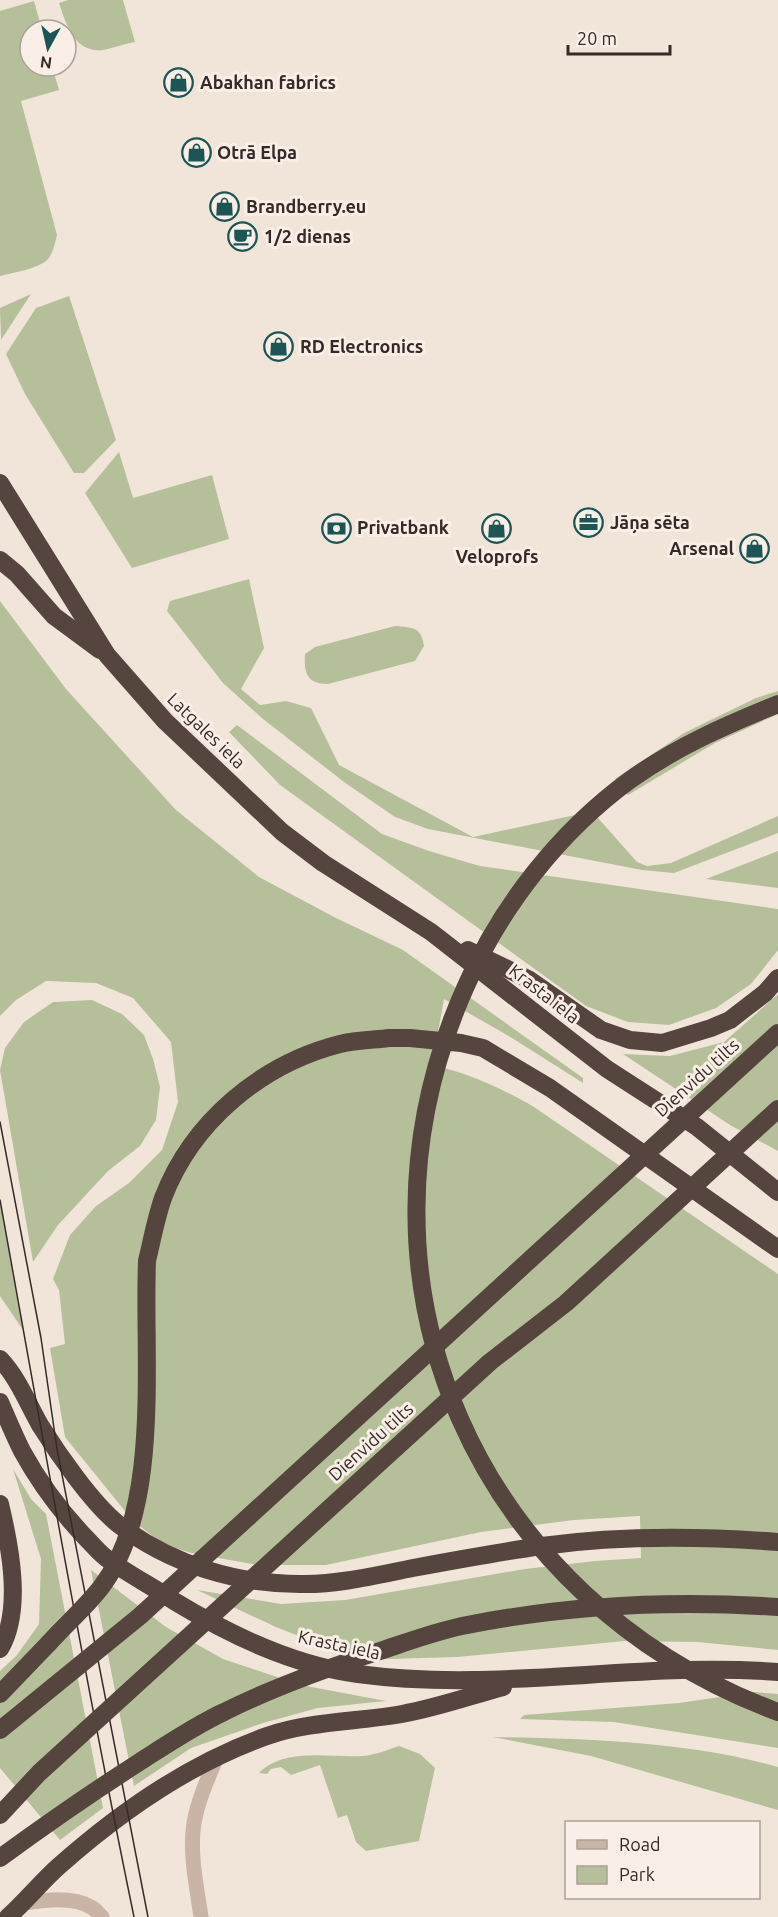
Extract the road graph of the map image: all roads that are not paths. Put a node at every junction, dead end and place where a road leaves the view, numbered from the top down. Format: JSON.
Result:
{"nodes":[{"id":1,"x":0,"y":483,"type":"edge"},
{"id":2,"x":0,"y":560,"type":"edge"},
{"id":3,"x":107,"y":655,"type":"junction"},
{"id":4,"x":778,"y":704,"type":"edge"},
{"id":5,"x":282,"y":832,"type":"joint"},
{"id":6,"x":431,"y":932,"type":"junction"},
{"id":7,"x":778,"y":978,"type":"edge"},
{"id":8,"x":778,"y":1033,"type":"edge"},
{"id":9,"x":778,"y":1109,"type":"edge"},
{"id":10,"x":778,"y":1192,"type":"edge"},
{"id":11,"x":778,"y":1249,"type":"edge"},
{"id":12,"x":0,"y":1359,"type":"edge"},
{"id":13,"x":0,"y":1402,"type":"edge"},
{"id":14,"x":0,"y":1504,"type":"edge"},
{"id":15,"x":778,"y":1542,"type":"edge"},
{"id":16,"x":778,"y":1607,"type":"edge"},
{"id":17,"x":0,"y":1649,"type":"edge"},
{"id":18,"x":778,"y":1672,"type":"edge"},
{"id":19,"x":531,"y":1679,"type":"junction"},
{"id":20,"x":0,"y":1694,"type":"edge"},
{"id":21,"x":778,"y":1712,"type":"edge"},
{"id":22,"x":0,"y":1730,"type":"edge"},
{"id":23,"x":218,"y":1757,"type":"junction"},
{"id":24,"x":0,"y":1815,"type":"edge"},
{"id":25,"x":0,"y":1858,"type":"edge"},
{"id":26,"x":24,"y":1903,"type":"junction"},
{"id":27,"x":8,"y":1917,"type":"edge"},
{"id":28,"x":102,"y":1917,"type":"edge"},
{"id":29,"x":201,"y":1917,"type":"edge"}],
"edges":[{"from":1,"to":3,"type":"highway","name":"Latgales iela"},
{"from":2,"to":3,"type":"highway","name":"Latgales iela"},
{"from":3,"to":5,"type":"highway","name":"Latgales iela"},
{"from":4,"to":21,"type":"highway","bridge":true},
{"from":5,"to":6,"type":"highway","name":"Krasta iela"},
{"from":6,"to":7,"type":"highway"},
{"from":6,"to":10,"type":"highway","name":"Krasta iela"},
{"from":8,"to":22,"type":"highway","name":"Dienvidu tilts","bridge":true},
{"from":9,"to":24,"type":"highway","name":"Dienvidu tilts","bridge":true},
{"from":11,"to":20,"type":"highway","bridge":true},
{"from":12,"to":15,"type":"highway"},
{"from":13,"to":19,"type":"highway","name":"Krasta iela"},
{"from":14,"to":17,"type":"highway"},
{"from":16,"to":25,"type":"highway","bridge":true},
{"from":18,"to":19,"type":"highway","name":"Krasta iela"},
{"from":19,"to":23,"type":"highway"},
{"from":23,"to":26,"type":"highway"},
{"from":23,"to":29,"type":"street"},
{"from":26,"to":27,"type":"highway"},
{"from":26,"to":28,"type":"street"}]}
